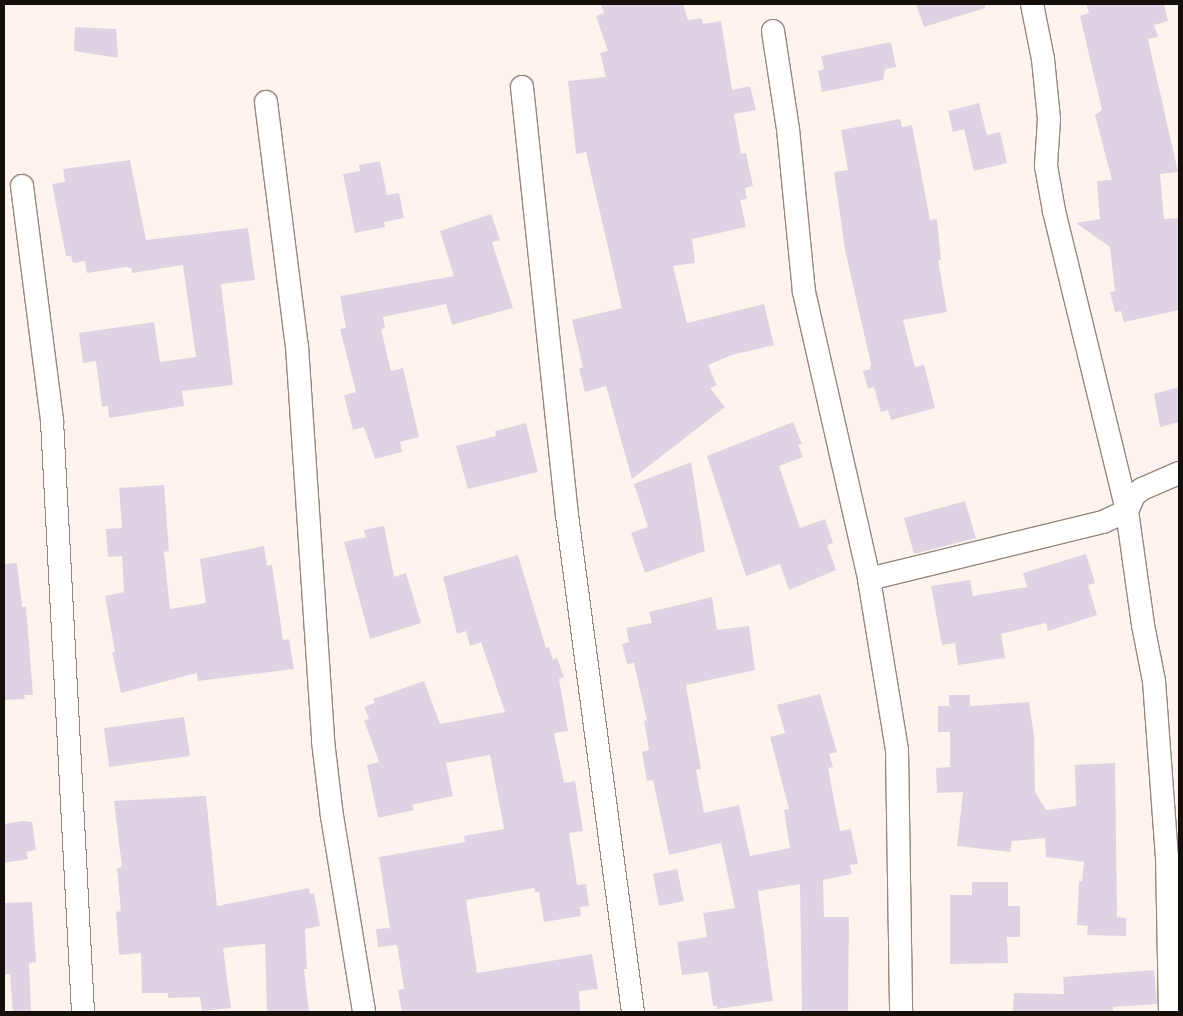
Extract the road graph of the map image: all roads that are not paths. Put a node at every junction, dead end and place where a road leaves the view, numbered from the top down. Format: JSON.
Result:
{"nodes":[{"id":1,"x":1032,"y":4,"type":"edge"},
{"id":2,"x":773,"y":31,"type":"dead end"},
{"id":3,"x":522,"y":87,"type":"dead end"},
{"id":4,"x":266,"y":102,"type":"dead end"},
{"id":5,"x":22,"y":186,"type":"dead end"},
{"id":6,"x":1179,"y":473,"type":"edge"},
{"id":7,"x":1127,"y":511,"type":"junction"},
{"id":8,"x":869,"y":579,"type":"junction"},
{"id":9,"x":83,"y":1012,"type":"edge"},
{"id":10,"x":364,"y":1012,"type":"edge"},
{"id":11,"x":633,"y":1012,"type":"edge"},
{"id":12,"x":902,"y":1012,"type":"edge"},
{"id":13,"x":1170,"y":1012,"type":"edge"}],
"edges":[{"from":1,"to":7,"type":"street"},
{"from":2,"to":8,"type":"street"},
{"from":3,"to":11,"type":"street"},
{"from":4,"to":10,"type":"street"},
{"from":5,"to":9,"type":"street"},
{"from":6,"to":7,"type":"street"},
{"from":7,"to":8,"type":"street"},
{"from":7,"to":13,"type":"street"},
{"from":8,"to":12,"type":"street"}]}
